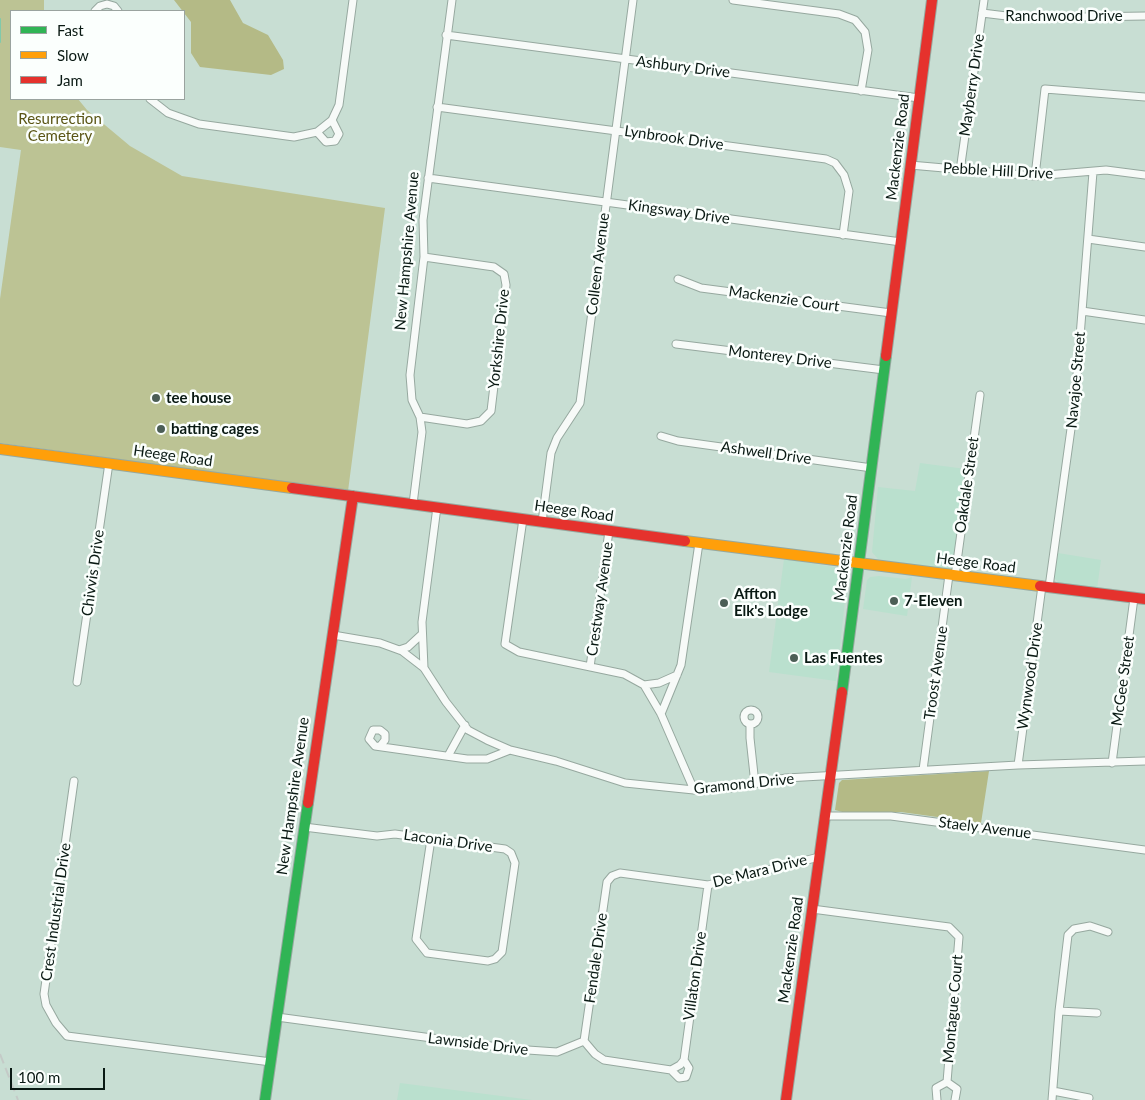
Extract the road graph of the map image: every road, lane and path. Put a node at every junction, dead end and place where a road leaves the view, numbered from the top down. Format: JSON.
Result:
{"nodes":[{"id":1,"x":354,"y":0,"type":"edge"},
{"id":2,"x":452,"y":0,"type":"edge"},
{"id":3,"x":634,"y":0,"type":"edge"},
{"id":4,"x":733,"y":0,"type":"edge"},
{"id":5,"x":932,"y":0,"type":"edge"},
{"id":6,"x":984,"y":0,"type":"edge"},
{"id":7,"x":96,"y":10,"type":"edge"},
{"id":8,"x":117,"y":10,"type":"edge"},
{"id":9,"x":982,"y":13,"type":"junction"},
{"id":10,"x":1145,"y":16,"type":"edge"},
{"id":11,"x":446,"y":35,"type":"junction"},
{"id":12,"x":625,"y":60,"type":"junction"},
{"id":13,"x":861,"y":90,"type":"junction"},
{"id":14,"x":1145,"y":97,"type":"edge"},
{"id":15,"x":919,"y":98,"type":"junction"},
{"id":16,"x":151,"y":100,"type":"edge"},
{"id":17,"x":437,"y":107,"type":"junction"},
{"id":18,"x":332,"y":120,"type":"junction"},
{"id":19,"x":615,"y":130,"type":"junction"},
{"id":20,"x":317,"y":132,"type":"junction"},
{"id":21,"x":910,"y":165,"type":"junction"},
{"id":22,"x":960,"y":171,"type":"junction"},
{"id":23,"x":1093,"y":172,"type":"junction"},
{"id":24,"x":1145,"y":175,"type":"edge"},
{"id":25,"x":1035,"y":176,"type":"junction"},
{"id":26,"x":428,"y":178,"type":"junction"},
{"id":27,"x":606,"y":202,"type":"junction"},
{"id":28,"x":843,"y":235,"type":"junction"},
{"id":29,"x":1088,"y":239,"type":"junction"},
{"id":30,"x":901,"y":242,"type":"junction"},
{"id":31,"x":1145,"y":247,"type":"edge"},
{"id":32,"x":424,"y":256,"type":"junction"},
{"id":33,"x":678,"y":279,"type":"dead end"},
{"id":34,"x":1082,"y":311,"type":"junction"},
{"id":35,"x":891,"y":313,"type":"junction"},
{"id":36,"x":1145,"y":320,"type":"edge"},
{"id":37,"x":676,"y":344,"type":"dead end"},
{"id":38,"x":884,"y":370,"type":"junction"},
{"id":39,"x":980,"y":395,"type":"dead end"},
{"id":40,"x":420,"y":418,"type":"junction"},
{"id":41,"x":661,"y":436,"type":"dead end"},
{"id":42,"x":0,"y":448,"type":"edge"},
{"id":43,"x":109,"y":463,"type":"junction"},
{"id":44,"x":872,"y":468,"type":"junction"},
{"id":45,"x":353,"y":496,"type":"junction"},
{"id":46,"x":413,"y":504,"type":"junction"},
{"id":47,"x":437,"y":507,"type":"junction"},
{"id":48,"x":523,"y":519,"type":"junction"},
{"id":49,"x":542,"y":522,"type":"junction"},
{"id":50,"x":609,"y":531,"type":"junction"},
{"id":51,"x":699,"y":542,"type":"junction"},
{"id":52,"x":859,"y":562,"type":"junction"},
{"id":53,"x":952,"y":575,"type":"junction"},
{"id":54,"x":1046,"y":587,"type":"junction"},
{"id":55,"x":1140,"y":598,"type":"edge"},
{"id":56,"x":422,"y":634,"type":"junction"},
{"id":57,"x":333,"y":635,"type":"junction"},
{"id":58,"x":399,"y":650,"type":"junction"},
{"id":59,"x":590,"y":667,"type":"junction"},
{"id":60,"x":424,"y":668,"type":"junction"},
{"id":61,"x":677,"y":675,"type":"junction"},
{"id":62,"x":77,"y":682,"type":"dead end"},
{"id":63,"x":644,"y":685,"type":"junction"},
{"id":64,"x":661,"y":714,"type":"junction"},
{"id":65,"x":750,"y":724,"type":"dead end"},
{"id":66,"x":465,"y":725,"type":"junction"},
{"id":67,"x":381,"y":745,"type":"dead end"},
{"id":68,"x":510,"y":750,"type":"junction"},
{"id":69,"x":448,"y":756,"type":"junction"},
{"id":70,"x":1145,"y":761,"type":"edge"},
{"id":71,"x":1112,"y":764,"type":"junction"},
{"id":72,"x":1018,"y":765,"type":"junction"},
{"id":73,"x":923,"y":770,"type":"junction"},
{"id":74,"x":830,"y":777,"type":"junction"},
{"id":75,"x":74,"y":781,"type":"dead end"},
{"id":76,"x":755,"y":784,"type":"junction"},
{"id":77,"x":694,"y":790,"type":"junction"},
{"id":78,"x":825,"y":816,"type":"junction"},
{"id":79,"x":304,"y":827,"type":"junction"},
{"id":80,"x":430,"y":839,"type":"junction"},
{"id":81,"x":1145,"y":850,"type":"edge"},
{"id":82,"x":819,"y":857,"type":"junction"},
{"id":83,"x":612,"y":876,"type":"joint"},
{"id":84,"x":708,"y":885,"type":"junction"},
{"id":85,"x":812,"y":909,"type":"junction"},
{"id":86,"x":1108,"y":932,"type":"dead end"},
{"id":87,"x":1059,"y":1011,"type":"junction"},
{"id":88,"x":1096,"y":1013,"type":"dead end"},
{"id":89,"x":277,"y":1017,"type":"junction"},
{"id":90,"x":584,"y":1041,"type":"junction"},
{"id":91,"x":271,"y":1062,"type":"junction"},
{"id":92,"x":682,"y":1063,"type":"junction"},
{"id":93,"x":671,"y":1070,"type":"junction"},
{"id":94,"x":947,"y":1082,"type":"junction"},
{"id":95,"x":1053,"y":1092,"type":"junction"},
{"id":96,"x":1089,"y":1098,"type":"dead end"},
{"id":97,"x":265,"y":1100,"type":"edge"},
{"id":98,"x":786,"y":1100,"type":"edge"},
{"id":99,"x":937,"y":1100,"type":"edge"},
{"id":100,"x":955,"y":1100,"type":"edge"},
{"id":101,"x":1052,"y":1100,"type":"edge"}],
"edges":[{"from":1,"to":18,"type":"street"},
{"from":2,"to":11,"type":"street","name":"New Hampshire Avenue"},
{"from":3,"to":12,"type":"street","name":"Colleen Avenue"},
{"from":4,"to":13,"type":"street"},
{"from":5,"to":15,"type":"street","name":"Mackenzie Road"},
{"from":6,"to":9,"type":"street","name":"Mayberry Drive"},
{"from":7,"to":8,"type":"street"},
{"from":9,"to":10,"type":"street","name":"Ranchwood Drive"},
{"from":9,"to":22,"type":"street","name":"Mayberry Drive"},
{"from":11,"to":12,"type":"street","name":"Ashbury Drive"},
{"from":11,"to":17,"type":"street","name":"New Hampshire Avenue"},
{"from":12,"to":13,"type":"street","name":"Ashbury Drive"},
{"from":12,"to":19,"type":"street","name":"Colleen Avenue"},
{"from":13,"to":15,"type":"street","name":"Ashbury Drive"},
{"from":14,"to":25,"type":"street"},
{"from":15,"to":21,"type":"street","name":"Mackenzie Road"},
{"from":16,"to":20,"type":"street"},
{"from":17,"to":19,"type":"street","name":"Lynbrook Drive"},
{"from":17,"to":26,"type":"street","name":"New Hampshire Avenue"},
{"from":18,"to":20,"type":"street"},
{"from":18,"to":20,"type":"street"},
{"from":19,"to":27,"type":"street","name":"Colleen Avenue"},
{"from":19,"to":28,"type":"street","name":"Lynbrook Drive"},
{"from":21,"to":22,"type":"street","name":"Pebble Hill Drive"},
{"from":21,"to":30,"type":"street","name":"Mackenzie Road"},
{"from":22,"to":25,"type":"street","name":"Pebble Hill Drive"},
{"from":23,"to":24,"type":"street","name":"Pebble Hill Drive"},
{"from":23,"to":25,"type":"street","name":"Pebble Hill Drive"},
{"from":23,"to":29,"type":"street","name":"Navajoe Street"},
{"from":26,"to":27,"type":"street","name":"Kingsway Drive"},
{"from":26,"to":32,"type":"street","name":"New Hampshire Avenue"},
{"from":27,"to":28,"type":"street","name":"Kingsway Drive"},
{"from":27,"to":49,"type":"street","name":"Colleen Avenue"},
{"from":28,"to":30,"type":"street","name":"Kingsway Drive"},
{"from":29,"to":31,"type":"street"},
{"from":29,"to":34,"type":"street","name":"Navajoe Street"},
{"from":30,"to":35,"type":"street","name":"Mackenzie Road"},
{"from":32,"to":40,"type":"street","name":"New Hampshire Avenue"},
{"from":32,"to":40,"type":"street","name":"Yorkshire Drive"},
{"from":33,"to":35,"type":"street","name":"Mackenzie Court"},
{"from":34,"to":36,"type":"street"},
{"from":34,"to":54,"type":"street","name":"Navajoe Street"},
{"from":35,"to":38,"type":"street","name":"Mackenzie Road"},
{"from":37,"to":38,"type":"street","name":"Monterey Drive"},
{"from":38,"to":44,"type":"street","name":"Mackenzie Road"},
{"from":39,"to":53,"type":"street","name":"Oakdale Street"},
{"from":40,"to":46,"type":"street","name":"New Hampshire Avenue"},
{"from":41,"to":44,"type":"street","name":"Ashwell Drive"},
{"from":42,"to":43,"type":"street","name":"Heege Road"},
{"from":43,"to":45,"type":"street","name":"Heege Road"},
{"from":43,"to":62,"type":"street","name":"Chivvis Drive"},
{"from":44,"to":52,"type":"street","name":"Mackenzie Road"},
{"from":45,"to":46,"type":"street","name":"Heege Road"},
{"from":45,"to":57,"type":"street","name":"New Hampshire Avenue"},
{"from":46,"to":47,"type":"street","name":"Heege Road"},
{"from":47,"to":48,"type":"street","name":"Heege Road"},
{"from":47,"to":56,"type":"street"},
{"from":48,"to":49,"type":"street","name":"Heege Road"},
{"from":48,"to":59,"type":"street"},
{"from":49,"to":50,"type":"street","name":"Heege Road"},
{"from":50,"to":51,"type":"street","name":"Heege Road"},
{"from":50,"to":59,"type":"street","name":"Crestway Avenue"},
{"from":51,"to":52,"type":"street","name":"Heege Road"},
{"from":51,"to":61,"type":"street"},
{"from":52,"to":53,"type":"street","name":"Heege Road"},
{"from":52,"to":74,"type":"street","name":"Mackenzie Road"},
{"from":53,"to":54,"type":"street","name":"Heege Road"},
{"from":53,"to":73,"type":"street","name":"Troost Avenue"},
{"from":54,"to":55,"type":"street","name":"Heege Road"},
{"from":54,"to":72,"type":"street","name":"Wynwood Drive"},
{"from":55,"to":71,"type":"street","name":"McGee Street"},
{"from":56,"to":58,"type":"street"},
{"from":56,"to":60,"type":"street"},
{"from":57,"to":58,"type":"street","name":"Gramond Drive"},
{"from":57,"to":79,"type":"street","name":"New Hampshire Avenue"},
{"from":58,"to":60,"type":"street","name":"Gramond Drive"},
{"from":59,"to":63,"type":"street"},
{"from":60,"to":66,"type":"street","name":"Gramond Drive"},
{"from":61,"to":63,"type":"street"},
{"from":61,"to":64,"type":"street"},
{"from":63,"to":64,"type":"street"},
{"from":64,"to":77,"type":"street"},
{"from":65,"to":76,"type":"street"},
{"from":66,"to":68,"type":"street","name":"Gramond Drive"},
{"from":66,"to":69,"type":"street"},
{"from":67,"to":69,"type":"street"},
{"from":68,"to":69,"type":"street"},
{"from":68,"to":77,"type":"street","name":"Gramond Drive"},
{"from":70,"to":71,"type":"street","name":"Gramond Drive"},
{"from":71,"to":72,"type":"street","name":"Gramond Drive"},
{"from":72,"to":73,"type":"street","name":"Gramond Drive"},
{"from":73,"to":74,"type":"street","name":"Gramond Drive"},
{"from":74,"to":76,"type":"street","name":"Gramond Drive"},
{"from":74,"to":78,"type":"street","name":"Mackenzie Road"},
{"from":75,"to":91,"type":"street","name":"Crest Industrial Drive"},
{"from":76,"to":77,"type":"street","name":"Gramond Drive"},
{"from":78,"to":81,"type":"street","name":"Staely Avenue"},
{"from":78,"to":82,"type":"street","name":"Mackenzie Road"},
{"from":79,"to":80,"type":"street","name":"Laconia Drive"},
{"from":79,"to":89,"type":"street","name":"New Hampshire Avenue"},
{"from":80,"to":80,"type":"street","name":"Laconia Drive"},
{"from":82,"to":84,"type":"street","name":"De Mara Drive"},
{"from":82,"to":85,"type":"street","name":"Mackenzie Road"},
{"from":83,"to":84,"type":"street","name":"De Mara Drive"},
{"from":83,"to":90,"type":"street","name":"Fendale Drive"},
{"from":84,"to":92,"type":"street","name":"Villaton Drive"},
{"from":85,"to":94,"type":"street","name":"Montague Court"},
{"from":85,"to":98,"type":"street","name":"Mackenzie Road"},
{"from":86,"to":87,"type":"street"},
{"from":87,"to":88,"type":"street"},
{"from":87,"to":95,"type":"street"},
{"from":89,"to":90,"type":"street","name":"Lawnside Drive"},
{"from":89,"to":91,"type":"street","name":"New Hampshire Avenue"},
{"from":90,"to":93,"type":"street"},
{"from":91,"to":97,"type":"street","name":"New Hampshire Avenue"},
{"from":92,"to":93,"type":"street"},
{"from":92,"to":93,"type":"street"},
{"from":94,"to":99,"type":"street","name":"Montague Court"},
{"from":94,"to":100,"type":"street","name":"Montague Court"},
{"from":95,"to":96,"type":"street"},
{"from":95,"to":101,"type":"street"}]}
